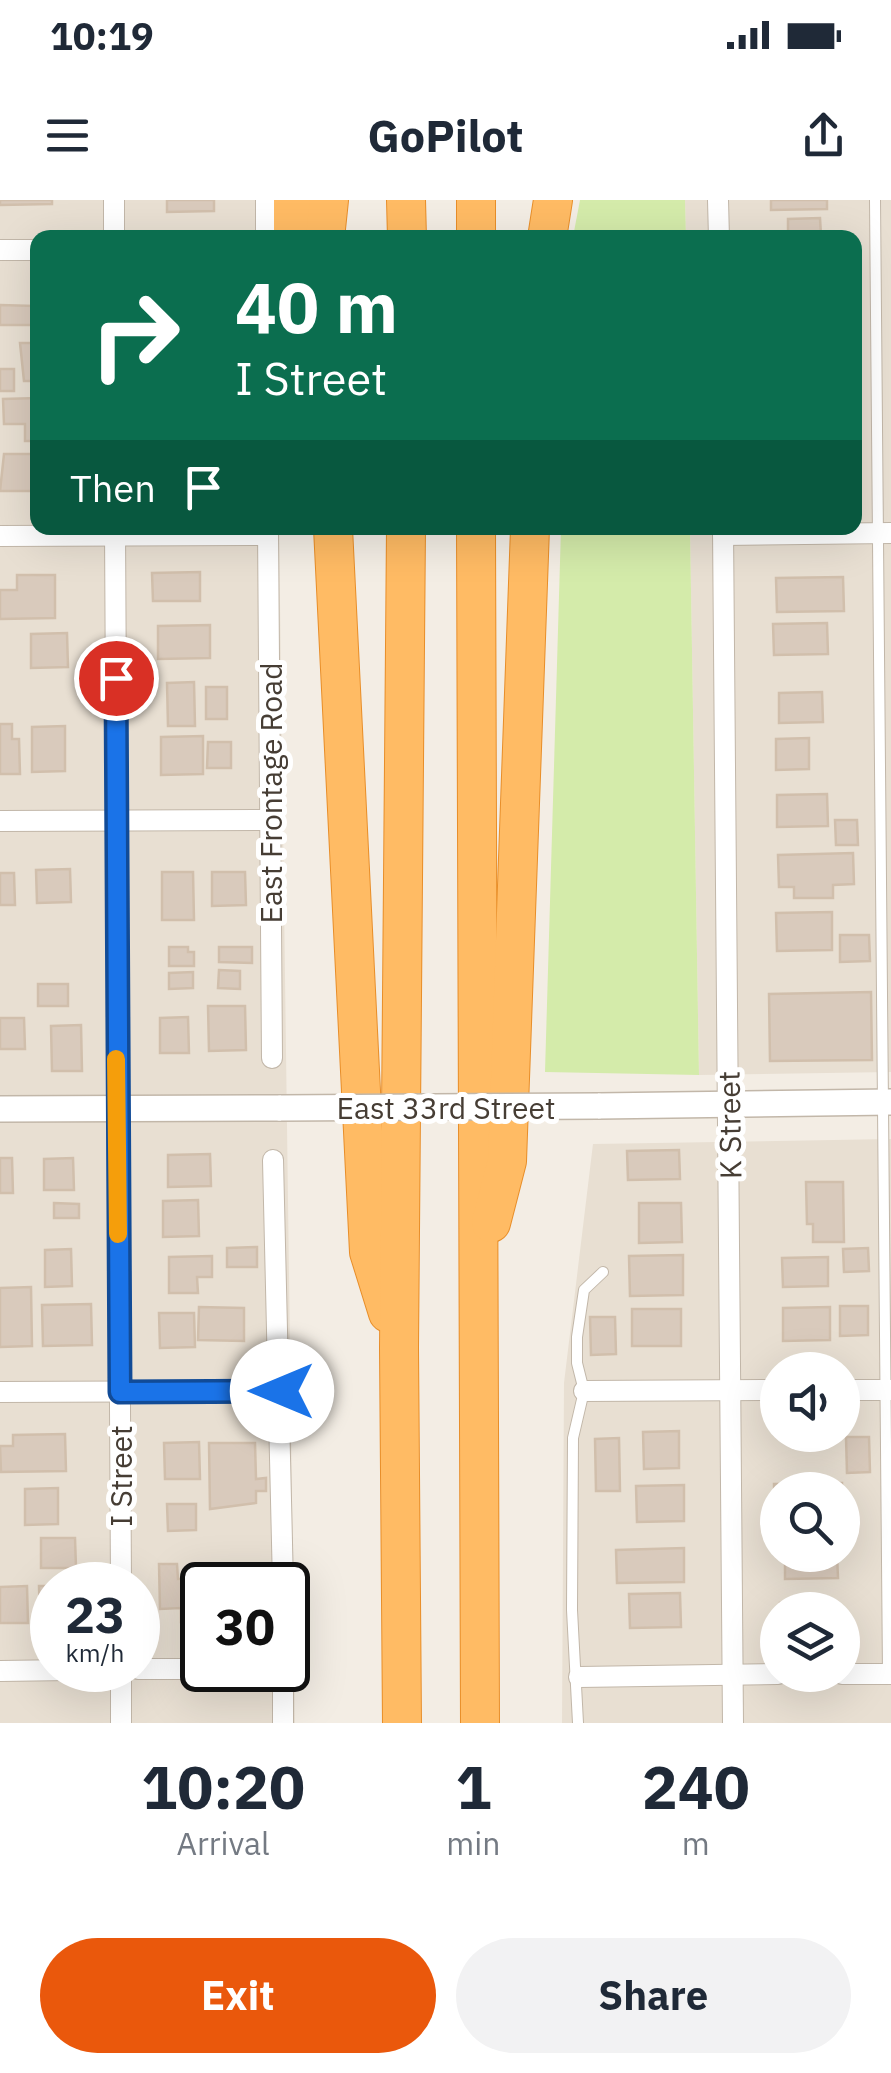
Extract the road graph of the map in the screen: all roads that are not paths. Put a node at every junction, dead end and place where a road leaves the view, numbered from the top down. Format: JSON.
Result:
{"nodes":[{"id":1,"x":114,"y":200,"type":"edge"},
{"id":2,"x":266,"y":200,"type":"edge"},
{"id":3,"x":293,"y":200,"type":"edge"},
{"id":4,"x":329,"y":200,"type":"edge"},
{"id":5,"x":406,"y":200,"type":"edge"},
{"id":6,"x":476,"y":200,"type":"edge"},
{"id":7,"x":545,"y":200,"type":"edge"},
{"id":8,"x":554,"y":200,"type":"edge"},
{"id":9,"x":718,"y":200,"type":"edge"},
{"id":10,"x":875,"y":200,"type":"edge"},
{"id":11,"x":114,"y":230,"type":"edge"},
{"id":12,"x":266,"y":230,"type":"edge"},
{"id":13,"x":293,"y":230,"type":"edge"},
{"id":14,"x":326,"y":230,"type":"edge"},
{"id":15,"x":407,"y":230,"type":"edge"},
{"id":16,"x":476,"y":230,"type":"edge"},
{"id":17,"x":545,"y":230,"type":"edge"},
{"id":18,"x":547,"y":230,"type":"edge"},
{"id":19,"x":718,"y":230,"type":"edge"},
{"id":20,"x":0,"y":250,"type":"edge"},
{"id":21,"x":30,"y":250,"type":"edge"},
{"id":22,"x":884,"y":533,"type":"edge"},
{"id":23,"x":30,"y":535,"type":"edge"},
{"id":24,"x":116,"y":535,"type":"edge"},
{"id":25,"x":268,"y":535,"type":"edge"},
{"id":26,"x":317,"y":535,"type":"edge"},
{"id":27,"x":333,"y":535,"type":"edge"},
{"id":28,"x":406,"y":535,"type":"edge"},
{"id":29,"x":476,"y":535,"type":"edge"},
{"id":30,"x":530,"y":535,"type":"edge"},
{"id":31,"x":723,"y":535,"type":"edge"},
{"id":32,"x":0,"y":536,"type":"edge"},
{"id":33,"x":345,"y":746,"type":"junction"},
{"id":34,"x":117,"y":820,"type":"junction"},
{"id":35,"x":270,"y":820,"type":"junction"},
{"id":36,"x":0,"y":821,"type":"edge"},
{"id":37,"x":272,"y":1058,"type":"dead end"},
{"id":38,"x":887,"y":1102,"type":"edge"},
{"id":39,"x":729,"y":1104,"type":"junction"},
{"id":40,"x":0,"y":1109,"type":"edge"},
{"id":41,"x":116,"y":1109,"type":"junction"},
{"id":42,"x":273,"y":1160,"type":"dead end"},
{"id":43,"x":603,"y":1272,"type":"dead end"},
{"id":44,"x":478,"y":1278,"type":"junction"},
{"id":45,"x":399,"y":1348,"type":"junction"},
{"id":46,"x":760,"y":1390,"type":"edge"},
{"id":47,"x":860,"y":1390,"type":"edge"},
{"id":48,"x":888,"y":1390,"type":"edge"},
{"id":49,"x":282,"y":1391,"type":"junction"},
{"id":50,"x":584,"y":1391,"type":"junction"},
{"id":51,"x":732,"y":1391,"type":"junction"},
{"id":52,"x":0,"y":1392,"type":"edge"},
{"id":53,"x":120,"y":1392,"type":"junction"},
{"id":54,"x":121,"y":1562,"type":"edge"},
{"id":55,"x":282,"y":1562,"type":"edge"},
{"id":56,"x":0,"y":1671,"type":"edge"},
{"id":57,"x":30,"y":1671,"type":"edge"},
{"id":58,"x":733,"y":1674,"type":"junction"},
{"id":59,"x":760,"y":1674,"type":"edge"},
{"id":60,"x":860,"y":1674,"type":"edge"},
{"id":61,"x":890,"y":1674,"type":"edge"},
{"id":62,"x":579,"y":1677,"type":"junction"},
{"id":63,"x":121,"y":1692,"type":"edge"},
{"id":64,"x":283,"y":1692,"type":"edge"},
{"id":65,"x":122,"y":1723,"type":"edge"},
{"id":66,"x":283,"y":1723,"type":"edge"},
{"id":67,"x":402,"y":1723,"type":"edge"},
{"id":68,"x":480,"y":1723,"type":"edge"},
{"id":69,"x":578,"y":1723,"type":"edge"},
{"id":70,"x":733,"y":1723,"type":"edge"}],
"edges":[{"from":1,"to":11,"type":"street"},
{"from":2,"to":12,"type":"street"},
{"from":3,"to":13,"type":"highway"},
{"from":4,"to":14,"type":"highway"},
{"from":5,"to":15,"type":"highway"},
{"from":6,"to":16,"type":"highway"},
{"from":7,"to":17,"type":"highway"},
{"from":8,"to":18,"type":"highway"},
{"from":9,"to":19,"type":"street"},
{"from":10,"to":22,"type":"lane"},
{"from":20,"to":21,"type":"street"},
{"from":22,"to":38,"type":"lane"},
{"from":23,"to":32,"type":"street"},
{"from":24,"to":34,"type":"street","name":"I Street"},
{"from":25,"to":35,"type":"street","name":"East Frontage Road"},
{"from":26,"to":33,"type":"highway"},
{"from":27,"to":33,"type":"highway"},
{"from":28,"to":45,"type":"highway"},
{"from":29,"to":44,"type":"highway"},
{"from":30,"to":44,"type":"highway"},
{"from":31,"to":39,"type":"street","name":"K Street"},
{"from":33,"to":45,"type":"highway"},
{"from":34,"to":35,"type":"street"},
{"from":34,"to":36,"type":"street"},
{"from":34,"to":41,"type":"street","name":"I Street"},
{"from":35,"to":37,"type":"street","name":"East Frontage Road"},
{"from":38,"to":39,"type":"street","name":"East 33rd Street"},
{"from":38,"to":48,"type":"lane"},
{"from":39,"to":41,"type":"street","name":"East 33rd Street","bridge":true},
{"from":39,"to":51,"type":"street","name":"K Street"},
{"from":40,"to":41,"type":"street","name":"East 33rd Street"},
{"from":41,"to":53,"type":"street","name":"I Street"},
{"from":42,"to":49,"type":"street"},
{"from":43,"to":50,"type":"lane"},
{"from":44,"to":68,"type":"highway"},
{"from":45,"to":67,"type":"highway"},
{"from":46,"to":51,"type":"street"},
{"from":47,"to":48,"type":"street"},
{"from":48,"to":61,"type":"lane"},
{"from":49,"to":53,"type":"street"},
{"from":49,"to":55,"type":"street"},
{"from":50,"to":51,"type":"street"},
{"from":50,"to":62,"type":"lane"},
{"from":51,"to":58,"type":"street","name":"K Street"},
{"from":52,"to":53,"type":"street"},
{"from":53,"to":54,"type":"street","name":"I Street"},
{"from":56,"to":57,"type":"street"},
{"from":58,"to":59,"type":"street"},
{"from":58,"to":62,"type":"street"},
{"from":58,"to":70,"type":"street","name":"K Street"},
{"from":60,"to":61,"type":"street"},
{"from":62,"to":69,"type":"lane"},
{"from":63,"to":65,"type":"street"},
{"from":64,"to":66,"type":"street"}]}
